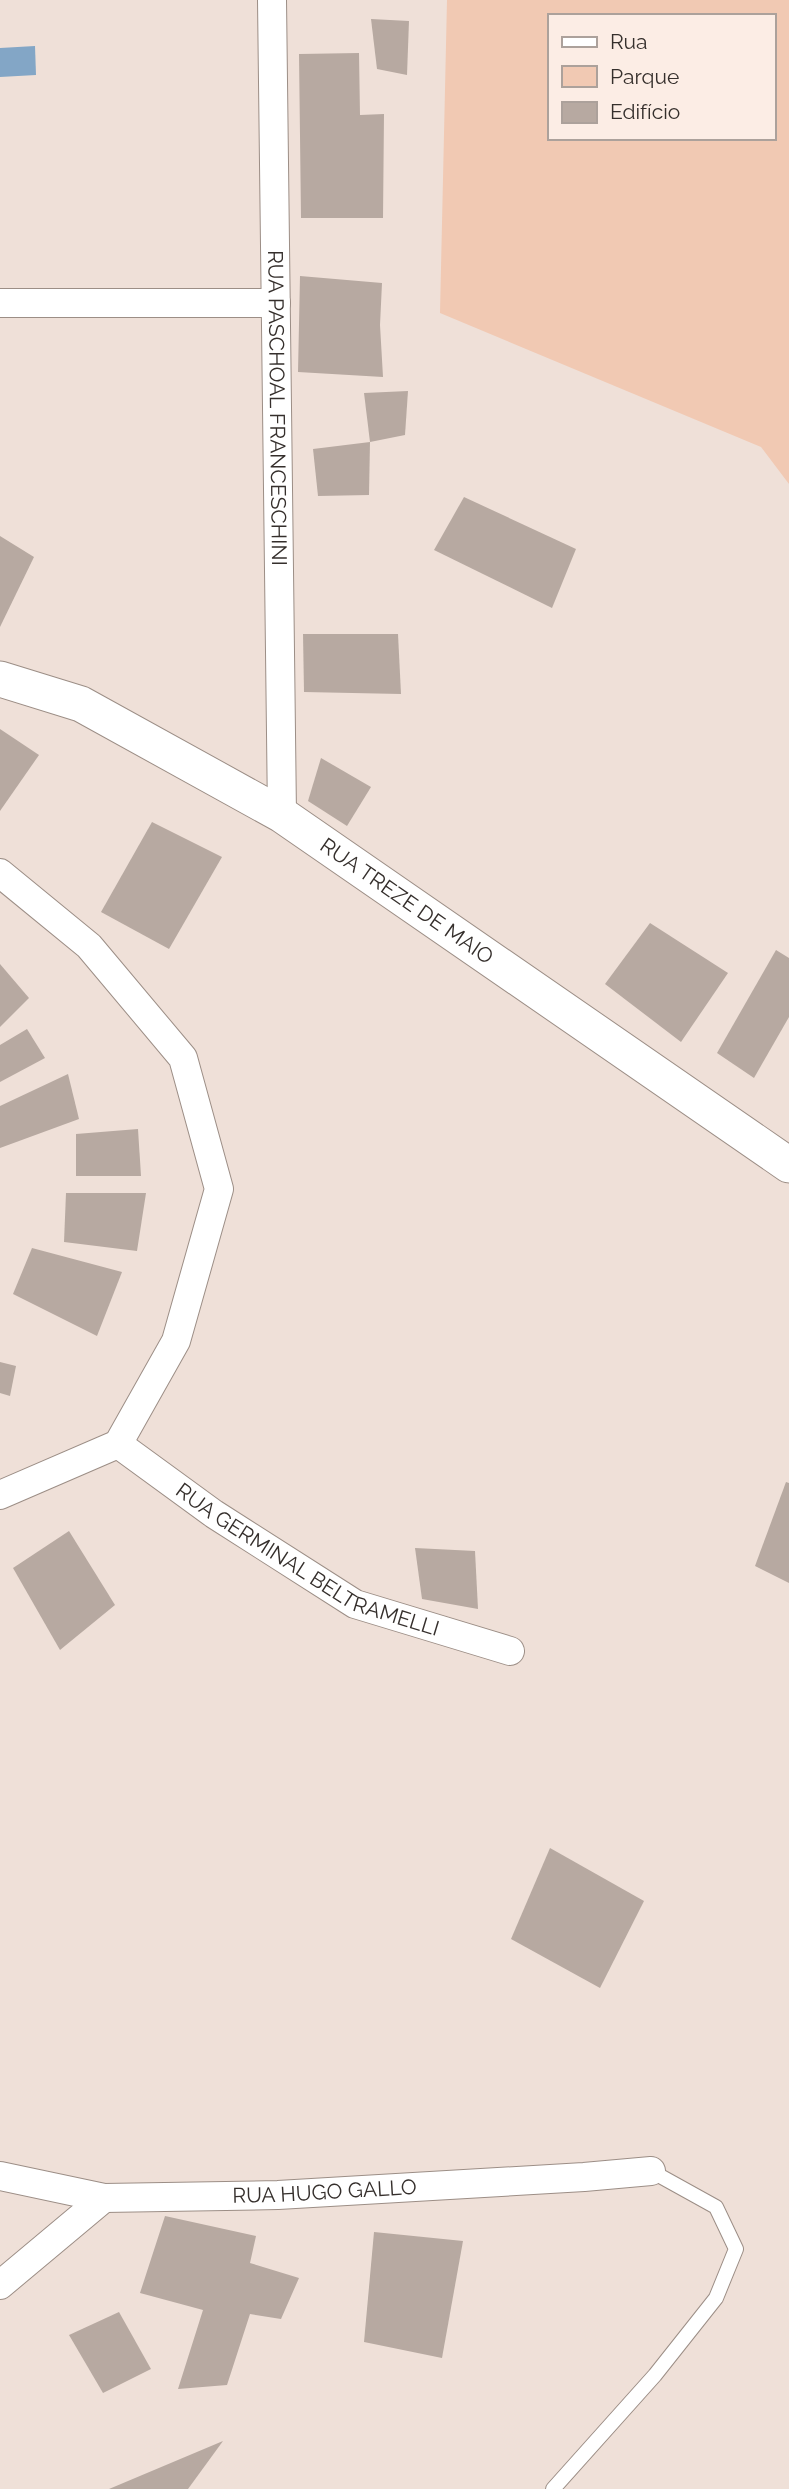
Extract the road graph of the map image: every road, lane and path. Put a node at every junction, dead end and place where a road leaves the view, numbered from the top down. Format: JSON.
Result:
{"nodes":[{"id":1,"x":272,"y":0,"type":"edge"},
{"id":2,"x":0,"y":303,"type":"edge"},
{"id":3,"x":276,"y":303,"type":"junction"},
{"id":4,"x":0,"y":679,"type":"edge"},
{"id":5,"x":282,"y":815,"type":"junction"},
{"id":6,"x":0,"y":873,"type":"edge"},
{"id":7,"x":789,"y":1165,"type":"edge"},
{"id":8,"x":118,"y":1444,"type":"junction"},
{"id":9,"x":0,"y":1495,"type":"edge"},
{"id":10,"x":510,"y":1651,"type":"dead end"},
{"id":11,"x":651,"y":2171,"type":"joint"},
{"id":12,"x":0,"y":2176,"type":"edge"},
{"id":13,"x":104,"y":2198,"type":"junction"},
{"id":14,"x":0,"y":2285,"type":"edge"},
{"id":15,"x":553,"y":2489,"type":"edge"}],
"edges":[{"from":1,"to":3,"type":"street","name":"RUA PASCHOAL FRANCESCHINI"},
{"from":2,"to":3,"type":"street"},
{"from":3,"to":5,"type":"street","name":"RUA PASCHOAL FRANCESCHINI"},
{"from":4,"to":5,"type":"street","name":"RUA TREZE DE MAIO"},
{"from":5,"to":7,"type":"street","name":"RUA TREZE DE MAIO"},
{"from":6,"to":8,"type":"street"},
{"from":8,"to":9,"type":"street"},
{"from":8,"to":10,"type":"street","name":"RUA GERMINAL BELTRAMELLI"},
{"from":11,"to":13,"type":"street","name":"RUA HUGO GALLO"},
{"from":11,"to":15,"type":"lane"},
{"from":12,"to":13,"type":"street","name":"RUA HUGO GALLO"},
{"from":13,"to":14,"type":"street"}]}
